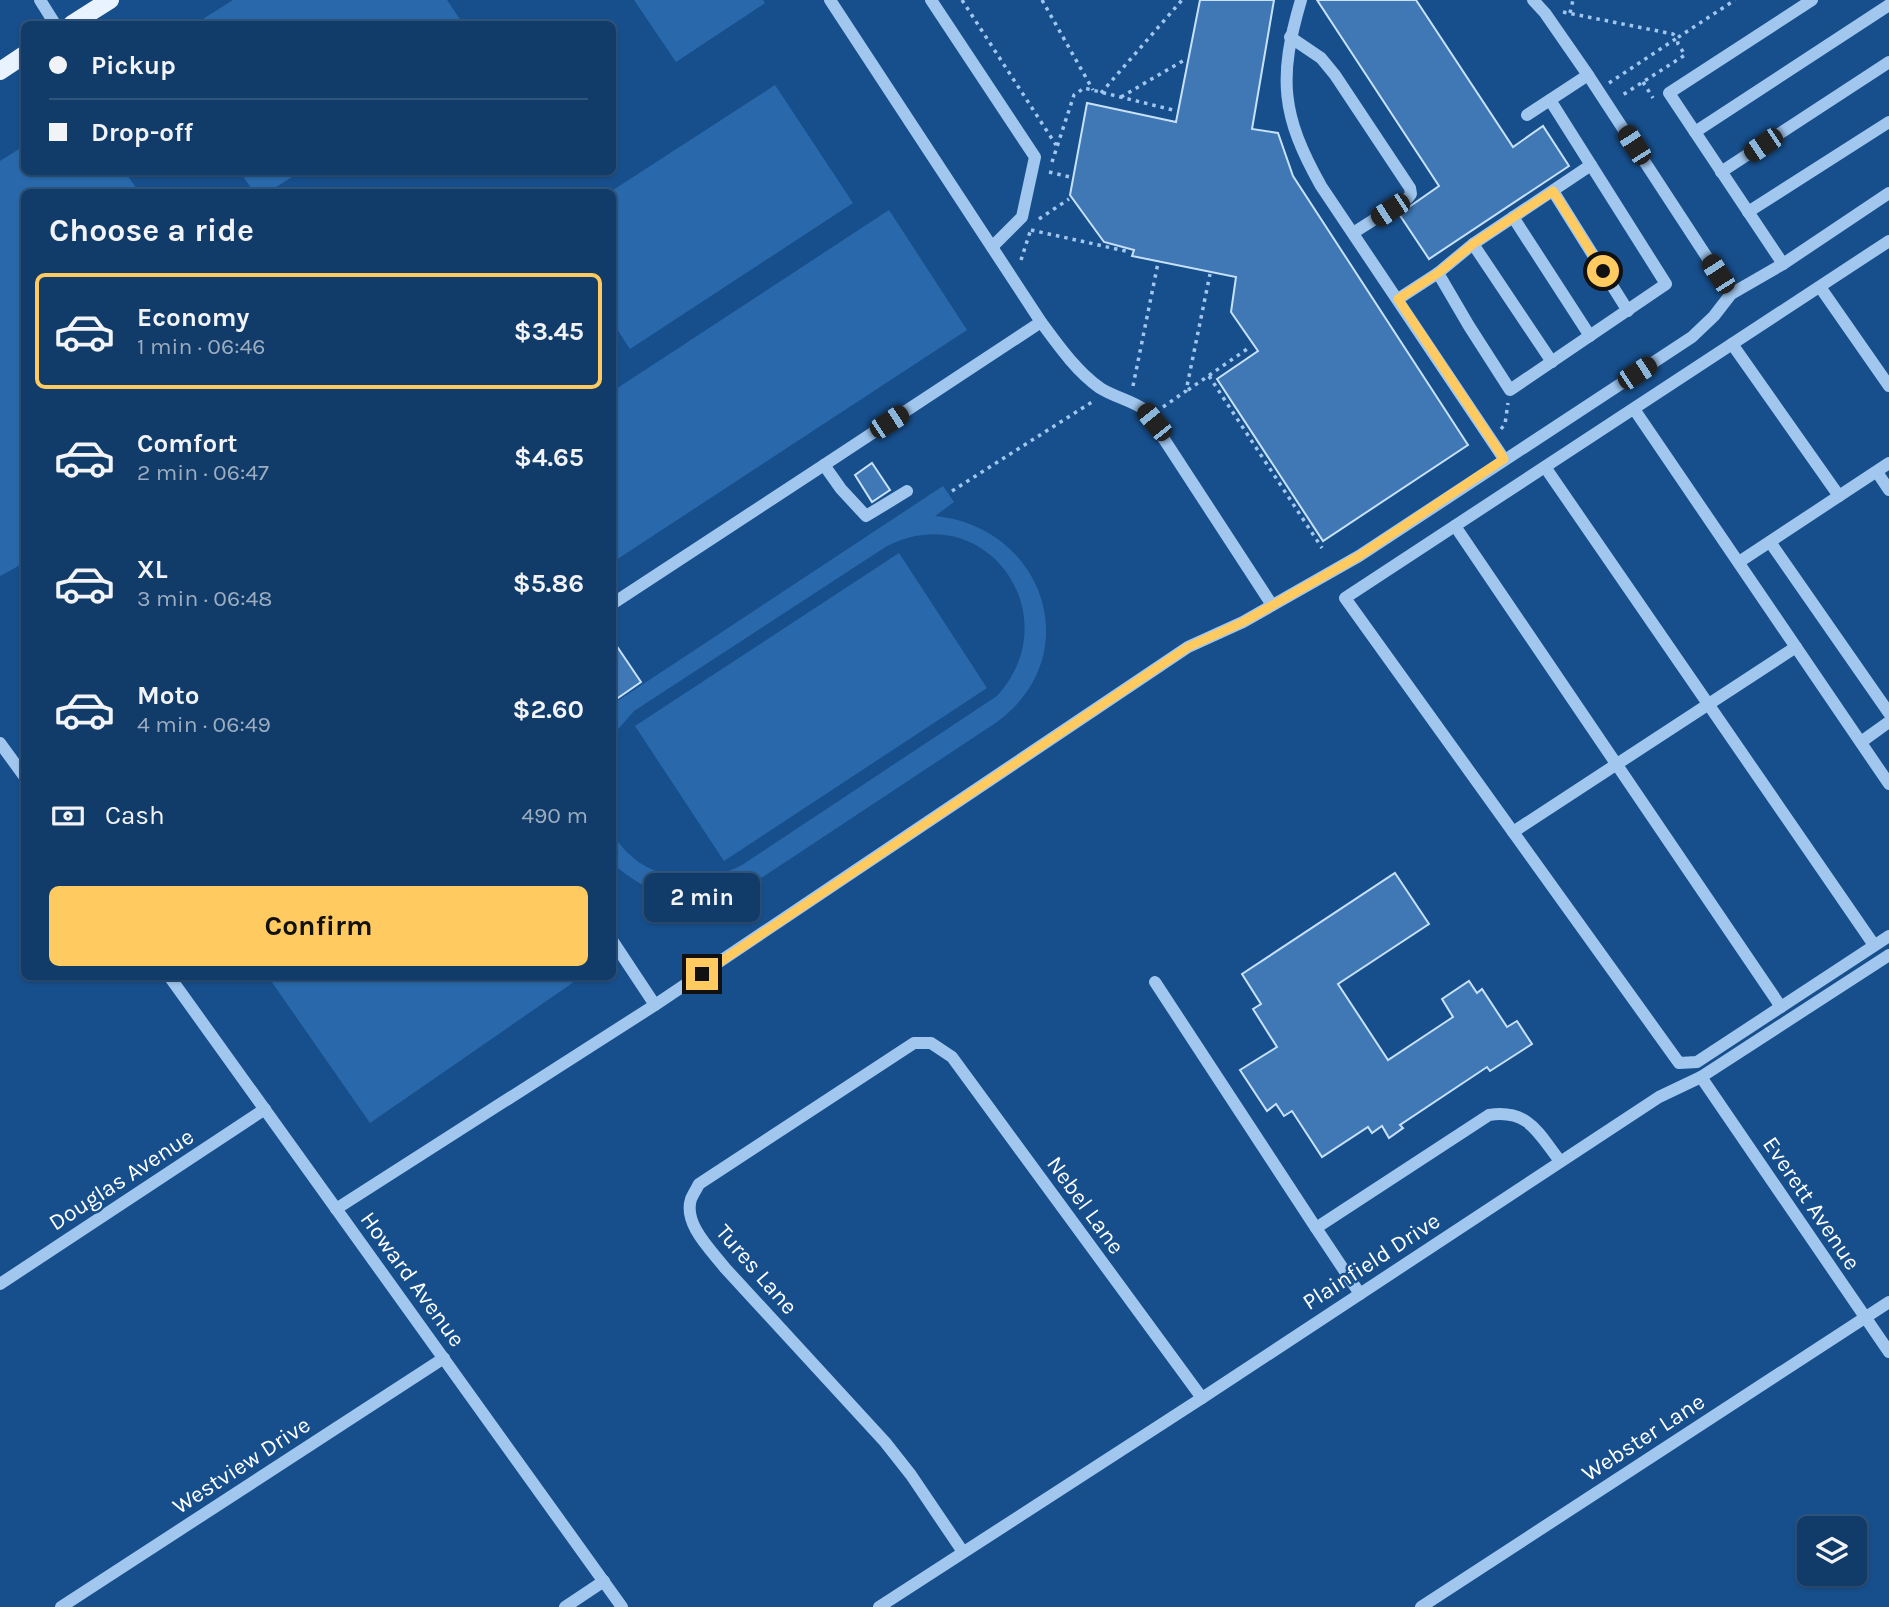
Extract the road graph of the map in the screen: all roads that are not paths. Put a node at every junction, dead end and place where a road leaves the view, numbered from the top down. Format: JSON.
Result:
{"nodes":[{"id":1,"x":40,"y":0,"type":"edge"},
{"id":2,"x":110,"y":0,"type":"edge"},
{"id":3,"x":830,"y":0,"type":"edge"},
{"id":4,"x":931,"y":0,"type":"edge"},
{"id":5,"x":1301,"y":0,"type":"edge"},
{"id":6,"x":1533,"y":0,"type":"edge"},
{"id":7,"x":1812,"y":0,"type":"edge"},
{"id":8,"x":1889,"y":5,"type":"edge"},
{"id":9,"x":53,"y":21,"type":"edge"},
{"id":10,"x":77,"y":21,"type":"edge"},
{"id":11,"x":1290,"y":37,"type":"junction"},
{"id":12,"x":21,"y":57,"type":"edge"},
{"id":13,"x":1889,"y":62,"type":"edge"},
{"id":14,"x":0,"y":71,"type":"edge"},
{"id":15,"x":1588,"y":75,"type":"junction"},
{"id":16,"x":1550,"y":100,"type":"junction"},
{"id":17,"x":1527,"y":115,"type":"dead end"},
{"id":18,"x":1889,"y":122,"type":"edge"},
{"id":19,"x":1695,"y":132,"type":"junction"},
{"id":20,"x":1591,"y":165,"type":"junction"},
{"id":21,"x":1721,"y":173,"type":"junction"},
{"id":22,"x":1553,"y":191,"type":"junction"},
{"id":23,"x":1889,"y":192,"type":"edge"},
{"id":24,"x":1748,"y":212,"type":"junction"},
{"id":25,"x":1513,"y":217,"type":"junction"},
{"id":26,"x":1353,"y":233,"type":"junction"},
{"id":27,"x":1889,"y":241,"type":"edge"},
{"id":28,"x":1473,"y":244,"type":"junction"},
{"id":29,"x":993,"y":246,"type":"junction"},
{"id":30,"x":1783,"y":264,"type":"junction"},
{"id":31,"x":1438,"y":273,"type":"junction"},
{"id":32,"x":1820,"y":286,"type":"junction"},
{"id":33,"x":1731,"y":294,"type":"junction"},
{"id":34,"x":1398,"y":299,"type":"junction"},
{"id":35,"x":1628,"y":311,"type":"junction"},
{"id":36,"x":1041,"y":322,"type":"junction"},
{"id":37,"x":1590,"y":336,"type":"junction"},
{"id":38,"x":1732,"y":344,"type":"junction"},
{"id":39,"x":1552,"y":362,"type":"junction"},
{"id":40,"x":1889,"y":386,"type":"edge"},
{"id":41,"x":1634,"y":408,"type":"junction"},
{"id":42,"x":1504,"y":459,"type":"junction"},
{"id":43,"x":1889,"y":463,"type":"edge"},
{"id":44,"x":824,"y":465,"type":"junction"},
{"id":45,"x":1545,"y":467,"type":"junction"},
{"id":46,"x":1877,"y":471,"type":"junction"},
{"id":47,"x":1889,"y":490,"type":"edge"},
{"id":48,"x":907,"y":491,"type":"dead end"},
{"id":49,"x":1839,"y":496,"type":"junction"},
{"id":50,"x":1455,"y":526,"type":"junction"},
{"id":51,"x":1770,"y":541,"type":"junction"},
{"id":52,"x":1739,"y":562,"type":"junction"},
{"id":53,"x":616,"y":601,"type":"edge"},
{"id":54,"x":1272,"y":605,"type":"junction"},
{"id":55,"x":1796,"y":647,"type":"junction"},
{"id":56,"x":1708,"y":704,"type":"junction"},
{"id":57,"x":1889,"y":713,"type":"edge"},
{"id":58,"x":1889,"y":722,"type":"edge"},
{"id":59,"x":1861,"y":742,"type":"junction"},
{"id":60,"x":0,"y":743,"type":"edge"},
{"id":61,"x":1616,"y":765,"type":"junction"},
{"id":62,"x":21,"y":772,"type":"edge"},
{"id":63,"x":1889,"y":784,"type":"edge"},
{"id":64,"x":1513,"y":832,"type":"junction"},
{"id":65,"x":1889,"y":936,"type":"edge"},
{"id":66,"x":616,"y":946,"type":"edge"},
{"id":67,"x":1874,"y":946,"type":"junction"},
{"id":68,"x":1889,"y":955,"type":"edge"},
{"id":69,"x":172,"y":980,"type":"edge"},
{"id":70,"x":1155,"y":982,"type":"dead end"},
{"id":71,"x":655,"y":1005,"type":"junction"},
{"id":72,"x":1781,"y":1007,"type":"junction"},
{"id":73,"x":930,"y":1043,"type":"joint"},
{"id":74,"x":1701,"y":1077,"type":"junction"},
{"id":75,"x":265,"y":1109,"type":"junction"},
{"id":76,"x":1560,"y":1161,"type":"junction"},
{"id":77,"x":336,"y":1209,"type":"junction"},
{"id":78,"x":1317,"y":1228,"type":"junction"},
{"id":79,"x":0,"y":1284,"type":"edge"},
{"id":80,"x":1360,"y":1294,"type":"junction"},
{"id":81,"x":1889,"y":1302,"type":"edge"},
{"id":82,"x":1865,"y":1317,"type":"junction"},
{"id":83,"x":1889,"y":1352,"type":"edge"},
{"id":84,"x":444,"y":1358,"type":"junction"},
{"id":85,"x":1202,"y":1398,"type":"junction"},
{"id":86,"x":963,"y":1552,"type":"junction"},
{"id":87,"x":604,"y":1581,"type":"junction"},
{"id":88,"x":61,"y":1607,"type":"edge"},
{"id":89,"x":565,"y":1607,"type":"edge"},
{"id":90,"x":622,"y":1607,"type":"edge"},
{"id":91,"x":879,"y":1607,"type":"edge"},
{"id":92,"x":1421,"y":1607,"type":"edge"}],
"edges":[{"from":1,"to":9,"type":"street"},
{"from":2,"to":10,"type":"main road"},
{"from":3,"to":29,"type":"street"},
{"from":4,"to":29,"type":"street"},
{"from":5,"to":11,"type":"street"},
{"from":6,"to":15,"type":"street"},
{"from":7,"to":19,"type":"street"},
{"from":8,"to":19,"type":"street"},
{"from":11,"to":26,"type":"street"},
{"from":11,"to":26,"type":"street"},
{"from":12,"to":14,"type":"main road"},
{"from":13,"to":21,"type":"street"},
{"from":15,"to":16,"type":"street"},
{"from":15,"to":33,"type":"street"},
{"from":16,"to":17,"type":"street"},
{"from":16,"to":20,"type":"street"},
{"from":18,"to":24,"type":"street"},
{"from":19,"to":21,"type":"street"},
{"from":20,"to":22,"type":"street"},
{"from":20,"to":35,"type":"street"},
{"from":21,"to":24,"type":"street"},
{"from":22,"to":25,"type":"street"},
{"from":22,"to":35,"type":"street"},
{"from":23,"to":30,"type":"street"},
{"from":24,"to":30,"type":"street"},
{"from":25,"to":28,"type":"street"},
{"from":25,"to":37,"type":"street"},
{"from":26,"to":34,"type":"street"},
{"from":27,"to":32,"type":"street"},
{"from":28,"to":31,"type":"street"},
{"from":28,"to":39,"type":"street"},
{"from":29,"to":36,"type":"street"},
{"from":30,"to":33,"type":"street"},
{"from":31,"to":34,"type":"street"},
{"from":31,"to":39,"type":"street"},
{"from":32,"to":38,"type":"street"},
{"from":32,"to":40,"type":"street"},
{"from":33,"to":42,"type":"street"},
{"from":34,"to":42,"type":"street"},
{"from":35,"to":37,"type":"street"},
{"from":36,"to":44,"type":"street"},
{"from":36,"to":54,"type":"street"},
{"from":37,"to":39,"type":"street"},
{"from":38,"to":41,"type":"street"},
{"from":38,"to":49,"type":"street"},
{"from":41,"to":45,"type":"street"},
{"from":41,"to":52,"type":"street"},
{"from":42,"to":54,"type":"street"},
{"from":43,"to":46,"type":"street"},
{"from":44,"to":48,"type":"street"},
{"from":44,"to":53,"type":"street"},
{"from":45,"to":50,"type":"street"},
{"from":45,"to":56,"type":"street"},
{"from":46,"to":47,"type":"street"},
{"from":46,"to":49,"type":"street"},
{"from":49,"to":51,"type":"street"},
{"from":50,"to":61,"type":"street"},
{"from":50,"to":64,"type":"street"},
{"from":51,"to":52,"type":"street"},
{"from":51,"to":57,"type":"street"},
{"from":52,"to":55,"type":"street"},
{"from":54,"to":71,"type":"street"},
{"from":55,"to":56,"type":"street"},
{"from":55,"to":59,"type":"street"},
{"from":56,"to":61,"type":"street"},
{"from":56,"to":67,"type":"street"},
{"from":58,"to":59,"type":"street"},
{"from":59,"to":63,"type":"street"},
{"from":60,"to":62,"type":"street"},
{"from":61,"to":64,"type":"street"},
{"from":61,"to":72,"type":"street"},
{"from":64,"to":72,"type":"street"},
{"from":65,"to":67,"type":"street"},
{"from":66,"to":71,"type":"street"},
{"from":67,"to":72,"type":"street"},
{"from":68,"to":74,"type":"street","name":"Plainfield Drive"},
{"from":69,"to":75,"type":"street","name":"Howard Avenue"},
{"from":70,"to":78,"type":"street"},
{"from":71,"to":77,"type":"street"},
{"from":73,"to":85,"type":"street","name":"Nebel Lane"},
{"from":73,"to":86,"type":"street","name":"Tures Lane"},
{"from":74,"to":76,"type":"street","name":"Plainfield Drive"},
{"from":74,"to":82,"type":"street","name":"Everett Avenue"},
{"from":75,"to":77,"type":"street","name":"Howard Avenue"},
{"from":75,"to":79,"type":"street","name":"Douglas Avenue"},
{"from":76,"to":78,"type":"street"},
{"from":76,"to":80,"type":"street","name":"Plainfield Drive"},
{"from":77,"to":84,"type":"street","name":"Howard Avenue"},
{"from":78,"to":80,"type":"street"},
{"from":80,"to":85,"type":"street","name":"Plainfield Drive"},
{"from":81,"to":82,"type":"street","name":"Webster Lane"},
{"from":82,"to":83,"type":"street","name":"Everett Avenue"},
{"from":82,"to":92,"type":"street","name":"Webster Lane"},
{"from":84,"to":87,"type":"street","name":"Howard Avenue"},
{"from":84,"to":88,"type":"street","name":"Westview Drive"},
{"from":85,"to":86,"type":"street","name":"Plainfield Drive"},
{"from":86,"to":91,"type":"street","name":"Plainfield Drive"},
{"from":87,"to":89,"type":"street"},
{"from":87,"to":90,"type":"street","name":"Howard Avenue"}]}
